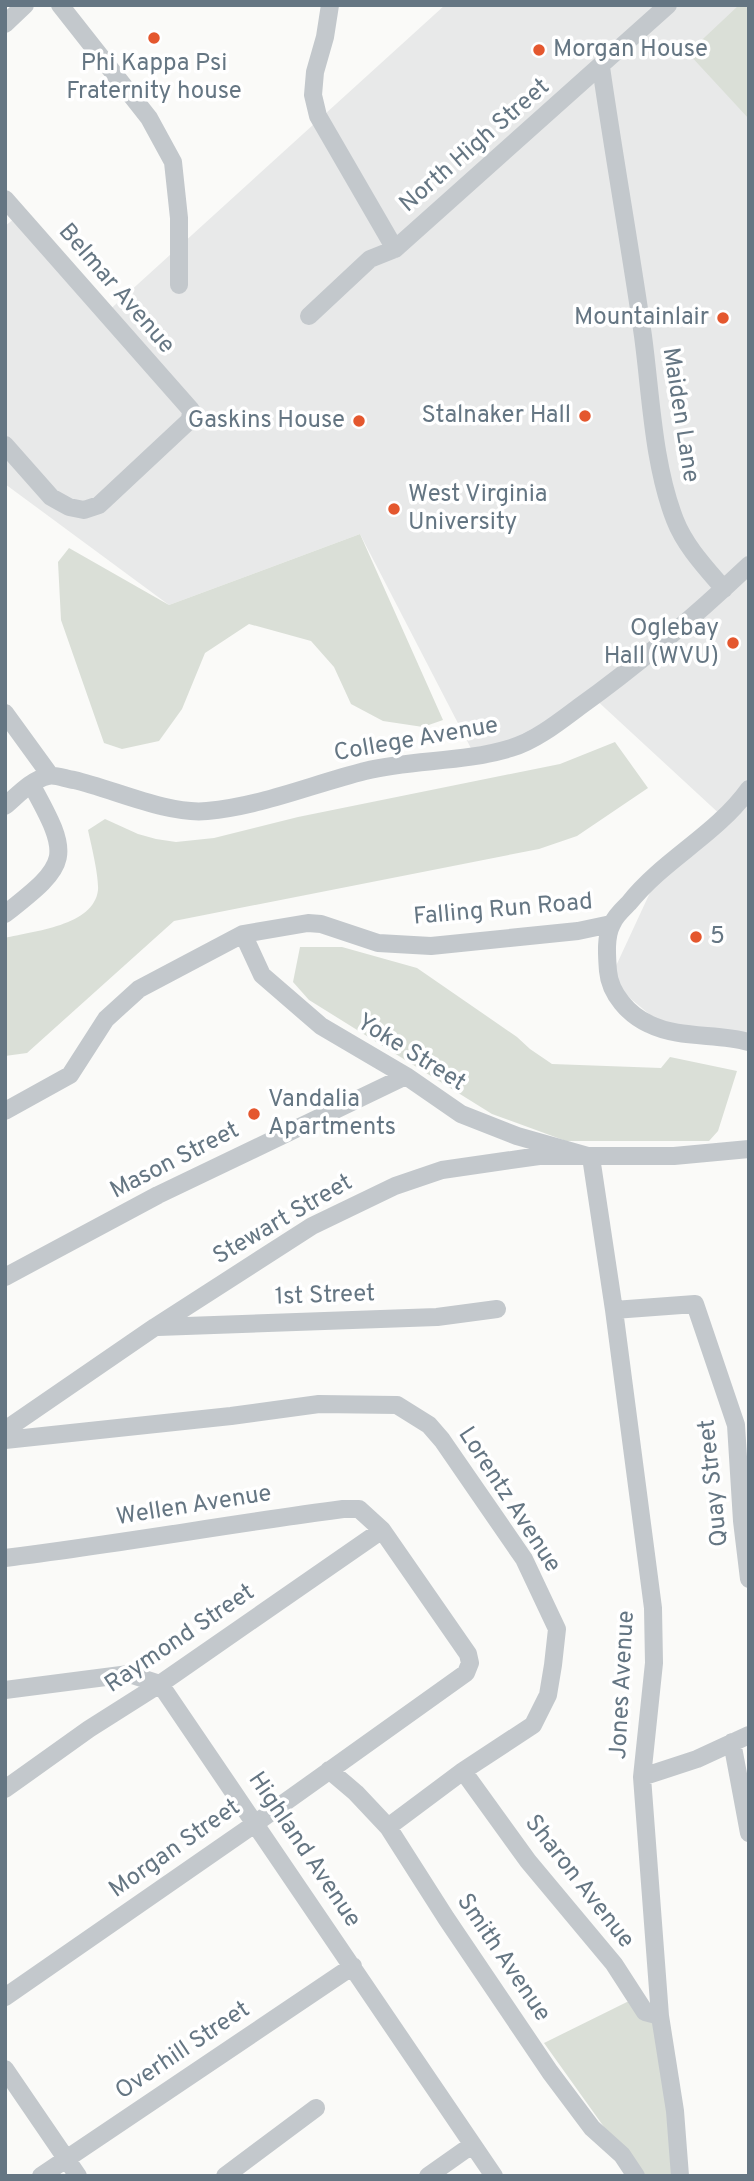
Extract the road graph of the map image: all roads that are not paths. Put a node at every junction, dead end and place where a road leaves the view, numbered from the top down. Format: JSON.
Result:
{"nodes":[{"id":1,"x":25,"y":5,"type":"edge"},
{"id":2,"x":61,"y":5,"type":"edge"},
{"id":3,"x":330,"y":5,"type":"edge"},
{"id":4,"x":668,"y":5,"type":"edge"},
{"id":5,"x":5,"y":24,"type":"edge"},
{"id":6,"x":601,"y":67,"type":"junction"},
{"id":7,"x":5,"y":199,"type":"edge"},
{"id":8,"x":395,"y":249,"type":"junction"},
{"id":9,"x":179,"y":285,"type":"dead end"},
{"id":10,"x":309,"y":316,"type":"dead end"},
{"id":11,"x":5,"y":445,"type":"edge"},
{"id":12,"x":749,"y":565,"type":"edge"},
{"id":13,"x":724,"y":589,"type":"junction"},
{"id":14,"x":5,"y":713,"type":"edge"},
{"id":15,"x":50,"y":775,"type":"junction"},
{"id":16,"x":31,"y":784,"type":"junction"},
{"id":17,"x":749,"y":789,"type":"edge"},
{"id":18,"x":5,"y":806,"type":"edge"},
{"id":19,"x":5,"y":914,"type":"edge"},
{"id":20,"x":611,"y":924,"type":"junction"},
{"id":21,"x":243,"y":934,"type":"junction"},
{"id":22,"x":749,"y":1042,"type":"edge"},
{"id":23,"x":406,"y":1076,"type":"junction"},
{"id":24,"x":5,"y":1111,"type":"edge"},
{"id":25,"x":749,"y":1149,"type":"edge"},
{"id":26,"x":591,"y":1157,"type":"junction"},
{"id":27,"x":5,"y":1277,"type":"edge"},
{"id":28,"x":497,"y":1309,"type":"dead end"},
{"id":29,"x":614,"y":1310,"type":"junction"},
{"id":30,"x":155,"y":1327,"type":"junction"},
{"id":31,"x":5,"y":1430,"type":"edge"},
{"id":32,"x":5,"y":1440,"type":"edge"},
{"id":33,"x":382,"y":1530,"type":"junction"},
{"id":34,"x":5,"y":1558,"type":"edge"},
{"id":35,"x":749,"y":1579,"type":"edge"},
{"id":36,"x":470,"y":1663,"type":"joint"},
{"id":37,"x":160,"y":1684,"type":"junction"},
{"id":38,"x":5,"y":1690,"type":"edge"},
{"id":39,"x":749,"y":1735,"type":"edge"},
{"id":40,"x":732,"y":1742,"type":"junction"},
{"id":41,"x":328,"y":1770,"type":"junction"},
{"id":42,"x":463,"y":1771,"type":"junction"},
{"id":43,"x":642,"y":1777,"type":"junction"},
{"id":44,"x":5,"y":1789,"type":"edge"},
{"id":45,"x":256,"y":1823,"type":"junction"},
{"id":46,"x":388,"y":1827,"type":"junction"},
{"id":47,"x":749,"y":1833,"type":"edge"},
{"id":48,"x":353,"y":1966,"type":"junction"},
{"id":49,"x":5,"y":1997,"type":"edge"},
{"id":50,"x":660,"y":2016,"type":"junction"},
{"id":51,"x":5,"y":2069,"type":"edge"},
{"id":52,"x":316,"y":2108,"type":"dead end"},
{"id":53,"x":472,"y":2145,"type":"junction"},
{"id":54,"x":65,"y":2158,"type":"junction"},
{"id":55,"x":41,"y":2176,"type":"edge"},
{"id":56,"x":78,"y":2176,"type":"edge"},
{"id":57,"x":225,"y":2176,"type":"edge"},
{"id":58,"x":428,"y":2176,"type":"edge"},
{"id":59,"x":494,"y":2176,"type":"edge"},
{"id":60,"x":636,"y":2176,"type":"edge"},
{"id":61,"x":680,"y":2176,"type":"edge"}],
"edges":[{"from":1,"to":5,"type":"street"},
{"from":2,"to":9,"type":"street"},
{"from":3,"to":8,"type":"street"},
{"from":4,"to":6,"type":"street","name":"North High Street"},
{"from":6,"to":8,"type":"street","name":"North High Street"},
{"from":6,"to":13,"type":"street","name":"Maiden Lane"},
{"from":7,"to":11,"type":"street","name":"Belmar Avenue"},
{"from":8,"to":10,"type":"street","name":"North High Street"},
{"from":12,"to":13,"type":"street","name":"College Avenue"},
{"from":13,"to":15,"type":"street","name":"College Avenue"},
{"from":14,"to":15,"type":"street"},
{"from":15,"to":16,"type":"street"},
{"from":16,"to":18,"type":"street"},
{"from":16,"to":19,"type":"street"},
{"from":17,"to":20,"type":"street"},
{"from":20,"to":21,"type":"street","name":"Falling Run Road"},
{"from":20,"to":22,"type":"street"},
{"from":21,"to":23,"type":"street","name":"Yoke Street"},
{"from":21,"to":24,"type":"street","name":"Falling Run Road"},
{"from":23,"to":26,"type":"street","name":"Yoke Street"},
{"from":23,"to":27,"type":"street","name":"Mason Street"},
{"from":25,"to":26,"type":"street","name":"Stewart Street"},
{"from":26,"to":29,"type":"street","name":"Jones Avenue"},
{"from":26,"to":30,"type":"street","name":"Stewart Street"},
{"from":28,"to":30,"type":"street","name":"1st Street"},
{"from":29,"to":35,"type":"street","name":"Quay Street"},
{"from":29,"to":43,"type":"street","name":"Jones Avenue"},
{"from":30,"to":31,"type":"street","name":"Stewart Street"},
{"from":32,"to":42,"type":"street","name":"Lorentz Avenue"},
{"from":33,"to":34,"type":"street","name":"Wellen Avenue"},
{"from":33,"to":36,"type":"street","name":"Wellen Avenue"},
{"from":33,"to":37,"type":"street","name":"Raymond Street"},
{"from":36,"to":41,"type":"street","name":"Morgan Street"},
{"from":37,"to":38,"type":"street"},
{"from":37,"to":44,"type":"street","name":"Raymond Street"},
{"from":37,"to":45,"type":"street","name":"Highland Avenue"},
{"from":39,"to":40,"type":"street"},
{"from":40,"to":43,"type":"street"},
{"from":40,"to":47,"type":"street"},
{"from":41,"to":45,"type":"street","name":"Morgan Street"},
{"from":41,"to":46,"type":"street","name":"Smith Avenue"},
{"from":42,"to":46,"type":"street","name":"Lorentz Avenue"},
{"from":42,"to":50,"type":"street","name":"Sharon Avenue"},
{"from":43,"to":50,"type":"street","name":"Jones Avenue"},
{"from":45,"to":48,"type":"street","name":"Highland Avenue"},
{"from":45,"to":49,"type":"street","name":"Morgan Street"},
{"from":46,"to":60,"type":"street","name":"Smith Avenue"},
{"from":48,"to":53,"type":"street","name":"Highland Avenue"},
{"from":48,"to":54,"type":"street","name":"Overhill Street"},
{"from":50,"to":61,"type":"street","name":"Jones Avenue"},
{"from":51,"to":54,"type":"street"},
{"from":52,"to":57,"type":"street"},
{"from":53,"to":58,"type":"street"},
{"from":53,"to":59,"type":"street","name":"Highland Avenue"},
{"from":54,"to":55,"type":"street","name":"Overhill Street"},
{"from":54,"to":56,"type":"street"}]}
